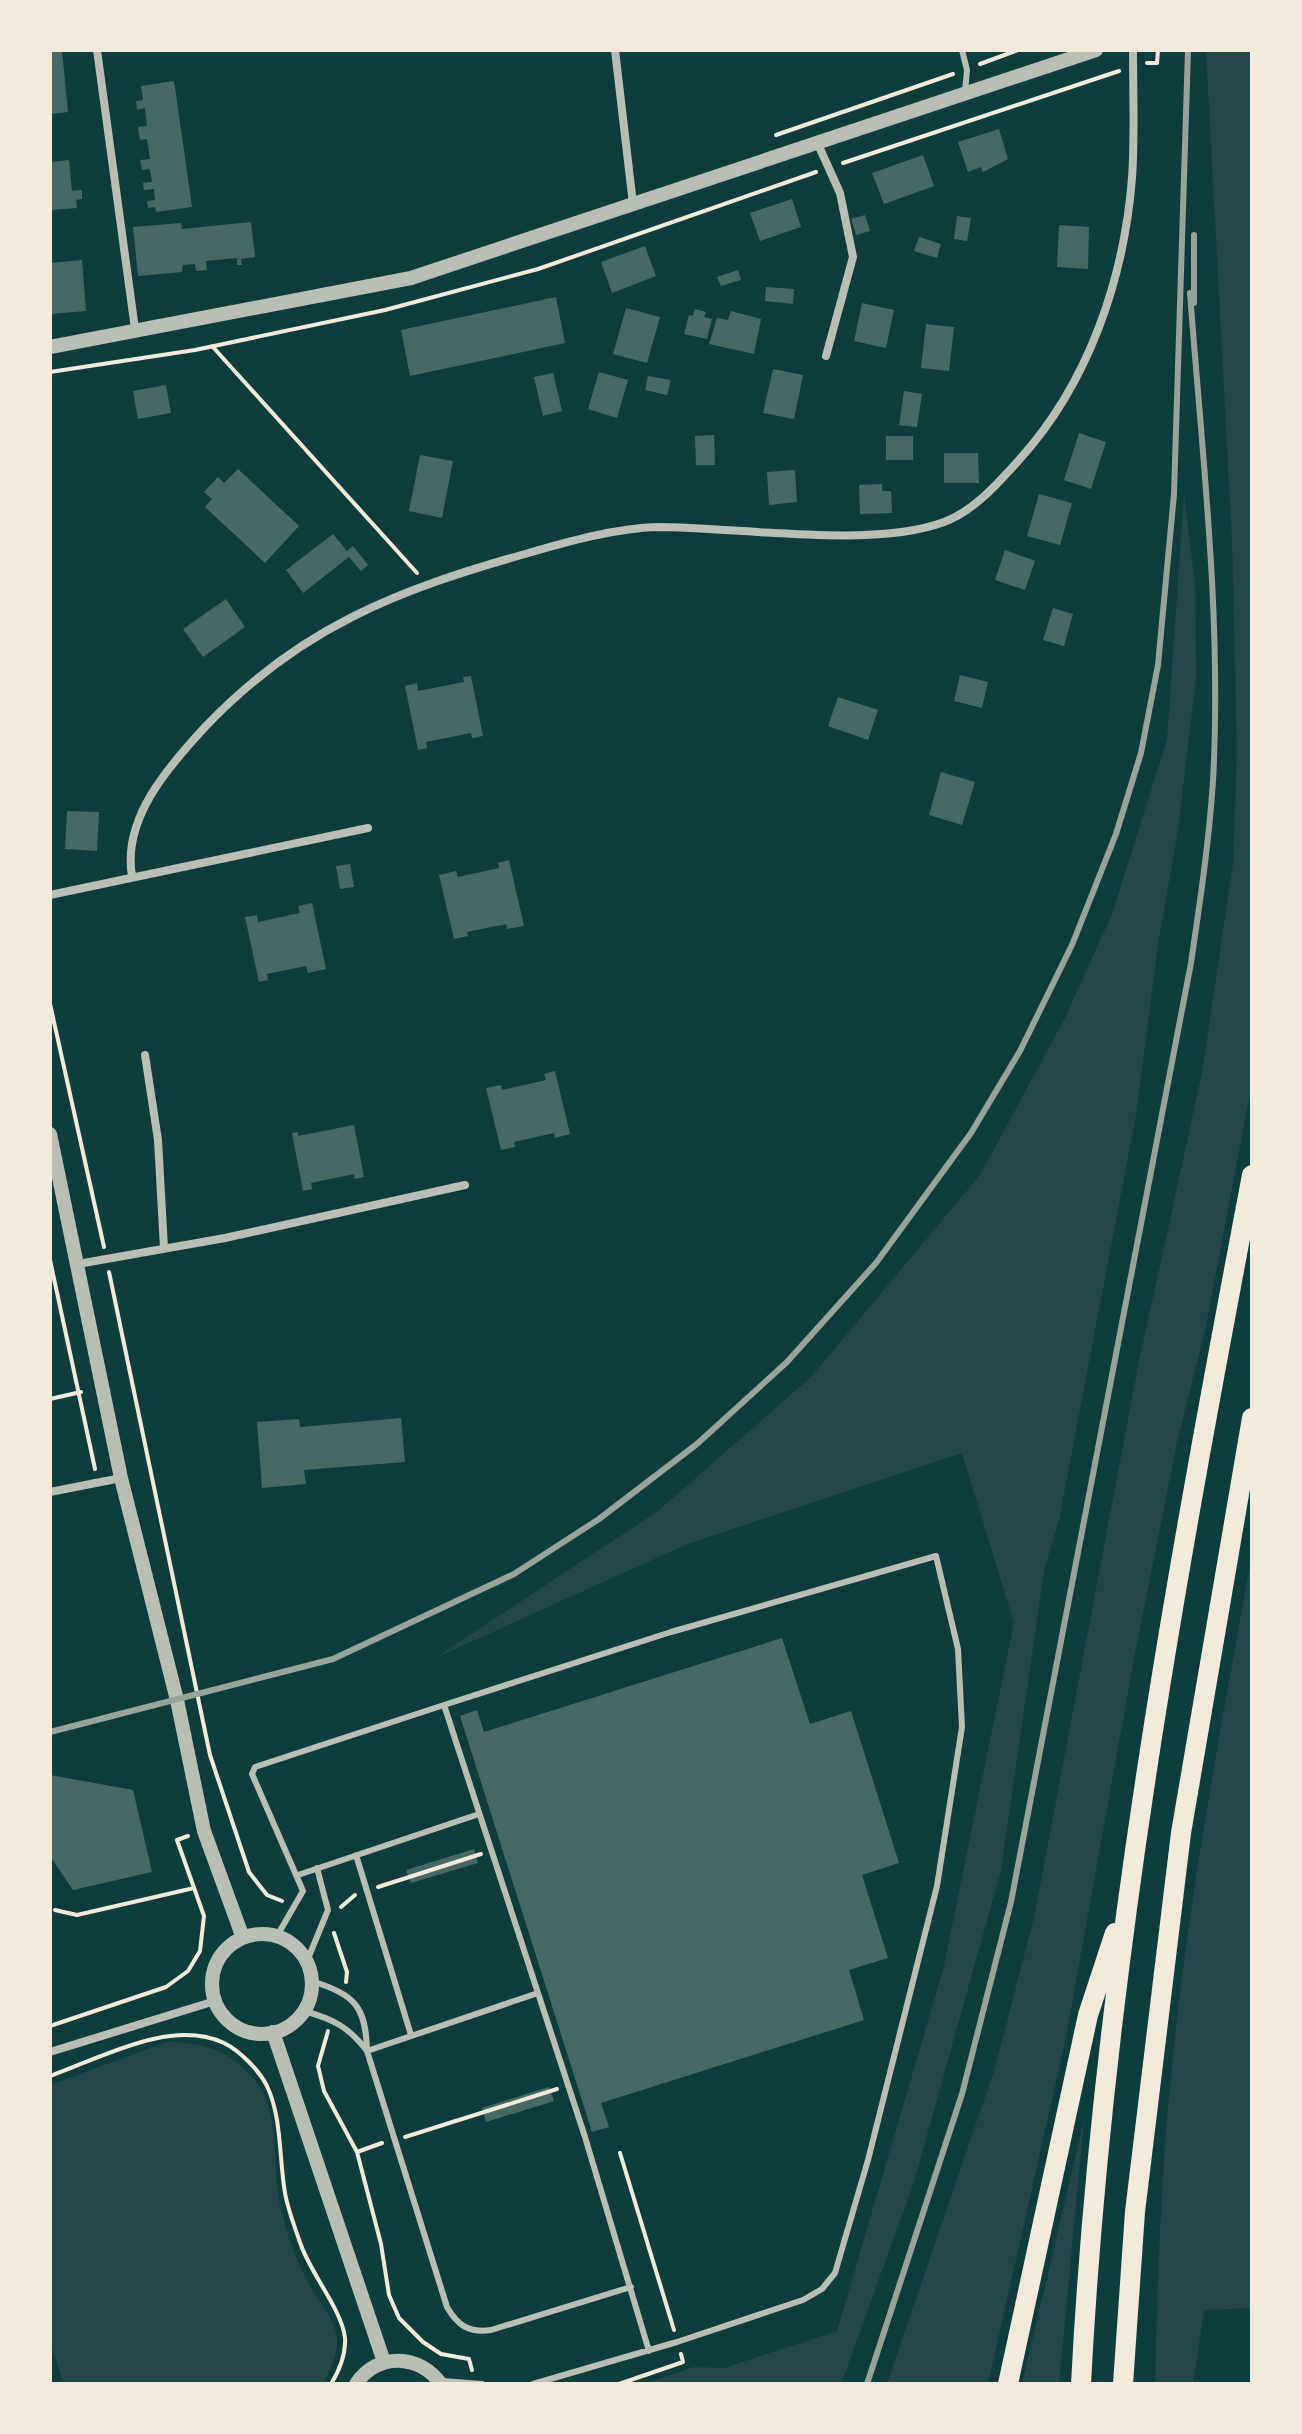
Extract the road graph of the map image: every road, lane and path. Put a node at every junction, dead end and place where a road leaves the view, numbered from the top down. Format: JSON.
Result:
{"nodes":[{"id":1,"x":97,"y":50,"type":"edge"},
{"id":2,"x":615,"y":50,"type":"edge"},
{"id":3,"x":962,"y":50,"type":"edge"},
{"id":4,"x":1018,"y":50,"type":"edge"},
{"id":5,"x":1096,"y":50,"type":"edge"},
{"id":6,"x":1133,"y":50,"type":"edge"},
{"id":7,"x":967,"y":70,"type":"junction"},
{"id":8,"x":965,"y":92,"type":"junction"},
{"id":9,"x":774,"y":136,"type":"dead end"},
{"id":10,"x":817,"y":142,"type":"junction"},
{"id":11,"x":633,"y":204,"type":"junction"},
{"id":12,"x":135,"y":329,"type":"junction"},
{"id":13,"x":212,"y":346,"type":"dead end"},
{"id":14,"x":50,"y":347,"type":"edge"},
{"id":15,"x":826,"y":356,"type":"dead end"},
{"id":16,"x":427,"y":583,"type":"junction"},
{"id":17,"x":368,"y":828,"type":"dead end"},
{"id":18,"x":132,"y":876,"type":"junction"},
{"id":19,"x":50,"y":895,"type":"edge"},
{"id":20,"x":50,"y":1004,"type":"edge"},
{"id":21,"x":145,"y":1055,"type":"dead end"},
{"id":22,"x":50,"y":1134,"type":"edge"},
{"id":23,"x":1252,"y":1175,"type":"edge"},
{"id":24,"x":465,"y":1185,"type":"dead end"},
{"id":25,"x":103,"y":1242,"type":"dead end"},
{"id":26,"x":164,"y":1248,"type":"junction"},
{"id":27,"x":50,"y":1260,"type":"edge"},
{"id":28,"x":78,"y":1264,"type":"junction"},
{"id":29,"x":110,"y":1276,"type":"dead end"},
{"id":30,"x":113,"y":1300,"type":"junction"},
{"id":31,"x":103,"y":1302,"type":"dead end"},
{"id":32,"x":81,"y":1392,"type":"junction"},
{"id":33,"x":50,"y":1399,"type":"edge"},
{"id":34,"x":1252,"y":1418,"type":"edge"},
{"id":35,"x":121,"y":1478,"type":"junction"},
{"id":36,"x":97,"y":1482,"type":"junction"},
{"id":37,"x":50,"y":1492,"type":"edge"},
{"id":38,"x":444,"y":1705,"type":"junction"},
{"id":39,"x":479,"y":1814,"type":"junction"},
{"id":40,"x":177,"y":1840,"type":"dead end"},
{"id":41,"x":491,"y":1851,"type":"junction"},
{"id":42,"x":356,"y":1855,"type":"junction"},
{"id":43,"x":317,"y":1868,"type":"junction"},
{"id":44,"x":298,"y":1875,"type":"junction"},
{"id":45,"x":194,"y":1888,"type":"junction"},
{"id":46,"x":367,"y":1891,"type":"junction"},
{"id":47,"x":1129,"y":1892,"type":"junction"},
{"id":48,"x":296,"y":1907,"type":"junction"},
{"id":49,"x":55,"y":1910,"type":"dead end"},
{"id":50,"x":323,"y":1924,"type":"junction"},
{"id":51,"x":334,"y":1933,"type":"junction"},
{"id":52,"x":277,"y":1936,"type":"junction"},
{"id":53,"x":243,"y":1938,"type":"junction"},
{"id":54,"x":307,"y":1961,"type":"junction"},
{"id":55,"x":312,"y":1981,"type":"junction"},
{"id":56,"x":345,"y":1992,"type":"junction"},
{"id":57,"x":538,"y":1993,"type":"junction"},
{"id":58,"x":215,"y":2001,"type":"junction"},
{"id":59,"x":304,"y":2011,"type":"junction"},
{"id":60,"x":333,"y":2019,"type":"junction"},
{"id":61,"x":50,"y":2026,"type":"edge"},
{"id":62,"x":273,"y":2032,"type":"junction"},
{"id":63,"x":411,"y":2035,"type":"junction"},
{"id":64,"x":367,"y":2051,"type":"junction"},
{"id":65,"x":50,"y":2052,"type":"edge"},
{"id":66,"x":50,"y":2076,"type":"edge"},
{"id":67,"x":568,"y":2084,"type":"junction"},
{"id":68,"x":395,"y":2140,"type":"junction"},
{"id":69,"x":357,"y":2152,"type":"junction"},
{"id":70,"x":620,"y":2153,"type":"dead end"},
{"id":71,"x":631,"y":2287,"type":"junction"},
{"id":72,"x":677,"y":2342,"type":"junction"},
{"id":73,"x":649,"y":2351,"type":"junction"},
{"id":74,"x":384,"y":2362,"type":"junction"},
{"id":75,"x":440,"y":2382,"type":"edge"},
{"id":76,"x":479,"y":2383,"type":"edge"},
{"id":77,"x":331,"y":2384,"type":"edge"},
{"id":78,"x":356,"y":2384,"type":"edge"},
{"id":79,"x":533,"y":2384,"type":"edge"},
{"id":80,"x":619,"y":2384,"type":"edge"},
{"id":81,"x":1008,"y":2384,"type":"edge"},
{"id":82,"x":1081,"y":2384,"type":"edge"},
{"id":83,"x":1123,"y":2384,"type":"edge"}],
"edges":[{"from":1,"to":12,"type":"street"},
{"from":2,"to":11,"type":"street"},
{"from":3,"to":7,"type":"lane"},
{"from":4,"to":7,"type":"path"},
{"from":5,"to":8,"type":"street"},
{"from":6,"to":16,"type":"street"},
{"from":7,"to":8,"type":"lane"},
{"from":7,"to":9,"type":"path"},
{"from":8,"to":10,"type":"street"},
{"from":10,"to":11,"type":"street"},
{"from":10,"to":15,"type":"street"},
{"from":11,"to":12,"type":"street"},
{"from":12,"to":14,"type":"street"},
{"from":13,"to":16,"type":"path"},
{"from":16,"to":18,"type":"street"},
{"from":17,"to":18,"type":"street"},
{"from":18,"to":19,"type":"street"},
{"from":20,"to":25,"type":"path"},
{"from":21,"to":26,"type":"street"},
{"from":22,"to":28,"type":"street"},
{"from":23,"to":47,"type":"highway"},
{"from":24,"to":26,"type":"street"},
{"from":26,"to":28,"type":"street"},
{"from":27,"to":32,"type":"path"},
{"from":28,"to":35,"type":"street"},
{"from":29,"to":30,"type":"path"},
{"from":30,"to":31,"type":"path"},
{"from":30,"to":48,"type":"path"},
{"from":32,"to":33,"type":"path"},
{"from":32,"to":36,"type":"path"},
{"from":34,"to":83,"type":"highway"},
{"from":35,"to":36,"type":"street"},
{"from":35,"to":53,"type":"street"},
{"from":36,"to":37,"type":"street"},
{"from":38,"to":39,"type":"lane"},
{"from":38,"to":44,"type":"lane"},
{"from":38,"to":72,"type":"lane"},
{"from":39,"to":41,"type":"lane"},
{"from":39,"to":42,"type":"lane"},
{"from":40,"to":45,"type":"path"},
{"from":41,"to":46,"type":"path"},
{"from":41,"to":57,"type":"lane"},
{"from":42,"to":43,"type":"lane"},
{"from":42,"to":46,"type":"lane"},
{"from":43,"to":44,"type":"lane"},
{"from":43,"to":50,"type":"lane"},
{"from":44,"to":48,"type":"lane"},
{"from":45,"to":49,"type":"path"},
{"from":45,"to":61,"type":"path"},
{"from":46,"to":51,"type":"path"},
{"from":46,"to":63,"type":"lane"},
{"from":47,"to":81,"type":"highway"},
{"from":47,"to":82,"type":"highway"},
{"from":48,"to":52,"type":"lane"},
{"from":50,"to":51,"type":"path"},
{"from":50,"to":54,"type":"lane"},
{"from":51,"to":56,"type":"path"},
{"from":52,"to":53,"type":"street"},
{"from":52,"to":54,"type":"street"},
{"from":53,"to":58,"type":"street"},
{"from":54,"to":55,"type":"street"},
{"from":55,"to":56,"type":"lane"},
{"from":55,"to":59,"type":"street"},
{"from":56,"to":64,"type":"lane"},
{"from":57,"to":63,"type":"lane"},
{"from":57,"to":67,"type":"lane"},
{"from":58,"to":62,"type":"street"},
{"from":58,"to":65,"type":"street"},
{"from":59,"to":60,"type":"lane"},
{"from":59,"to":62,"type":"street"},
{"from":60,"to":64,"type":"lane"},
{"from":60,"to":69,"type":"path"},
{"from":62,"to":74,"type":"street"},
{"from":63,"to":64,"type":"lane"},
{"from":64,"to":68,"type":"lane"},
{"from":66,"to":77,"type":"path"},
{"from":67,"to":68,"type":"path"},
{"from":67,"to":71,"type":"lane"},
{"from":68,"to":69,"type":"path"},
{"from":68,"to":71,"type":"lane"},
{"from":69,"to":76,"type":"path"},
{"from":70,"to":72,"type":"path"},
{"from":71,"to":73,"type":"lane"},
{"from":72,"to":73,"type":"lane"},
{"from":72,"to":80,"type":"path"},
{"from":73,"to":79,"type":"lane"},
{"from":74,"to":75,"type":"street"},
{"from":74,"to":78,"type":"street"},
{"from":75,"to":76,"type":"lane"}]}
